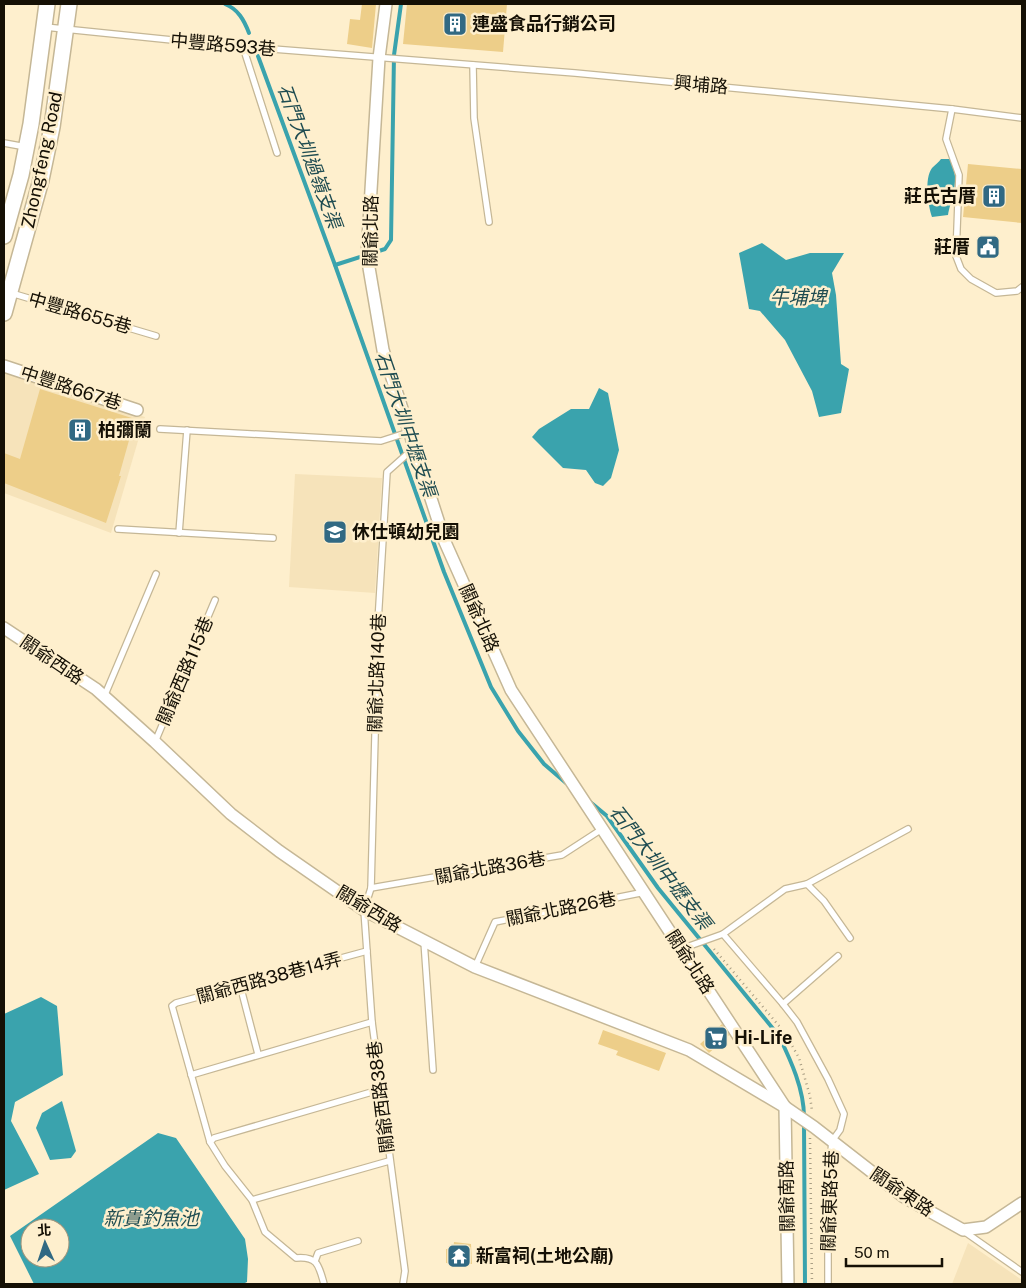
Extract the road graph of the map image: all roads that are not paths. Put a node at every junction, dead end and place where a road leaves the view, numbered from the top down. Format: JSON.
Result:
{"nodes":[{"id":1,"x":47,"y":4,"type":"edge"},
{"id":2,"x":69,"y":4,"type":"edge"},
{"id":3,"x":386,"y":4,"type":"edge"},
{"id":4,"x":45,"y":27,"type":"junction"},
{"id":5,"x":66,"y":29,"type":"junction"},
{"id":6,"x":243,"y":47,"type":"junction"},
{"id":7,"x":379,"y":58,"type":"junction"},
{"id":8,"x":473,"y":65,"type":"junction"},
{"id":9,"x":952,"y":109,"type":"junction"},
{"id":10,"x":1022,"y":118,"type":"edge"},
{"id":11,"x":4,"y":144,"type":"edge"},
{"id":12,"x":27,"y":147,"type":"junction"},
{"id":13,"x":277,"y":152,"type":"dead end"},
{"id":14,"x":489,"y":222,"type":"dead end"},
{"id":15,"x":4,"y":236,"type":"edge"},
{"id":16,"x":1022,"y":287,"type":"edge"},
{"id":17,"x":7,"y":292,"type":"edge"},
{"id":18,"x":4,"y":313,"type":"edge"},
{"id":19,"x":156,"y":336,"type":"dead end"},
{"id":20,"x":4,"y":366,"type":"edge"},
{"id":21,"x":137,"y":410,"type":"dead end"},
{"id":22,"x":160,"y":429,"type":"dead end"},
{"id":23,"x":187,"y":430,"type":"junction"},
{"id":24,"x":409,"y":432,"type":"junction"},
{"id":25,"x":414,"y":448,"type":"junction"},
{"id":26,"x":118,"y":529,"type":"dead end"},
{"id":27,"x":179,"y":533,"type":"junction"},
{"id":28,"x":273,"y":538,"type":"dead end"},
{"id":29,"x":156,"y":574,"type":"dead end"},
{"id":30,"x":216,"y":600,"type":"dead end"},
{"id":31,"x":4,"y":628,"type":"edge"},
{"id":32,"x":104,"y":697,"type":"junction"},
{"id":33,"x":155,"y":742,"type":"junction"},
{"id":34,"x":602,"y":829,"type":"junction"},
{"id":35,"x":908,"y":829,"type":"dead end"},
{"id":36,"x":807,"y":884,"type":"junction"},
{"id":37,"x":371,"y":888,"type":"junction"},
{"id":38,"x":645,"y":892,"type":"junction"},
{"id":39,"x":364,"y":910,"type":"junction"},
{"id":40,"x":723,"y":934,"type":"junction"},
{"id":41,"x":850,"y":938,"type":"dead end"},
{"id":42,"x":424,"y":941,"type":"junction"},
{"id":43,"x":681,"y":949,"type":"junction"},
{"id":44,"x":367,"y":951,"type":"junction"},
{"id":45,"x":838,"y":956,"type":"dead end"},
{"id":46,"x":475,"y":967,"type":"junction"},
{"id":47,"x":240,"y":985,"type":"junction"},
{"id":48,"x":783,"y":1004,"type":"junction"},
{"id":49,"x":372,"y":1022,"type":"junction"},
{"id":50,"x":258,"y":1054,"type":"junction"},
{"id":51,"x":433,"y":1070,"type":"dead end"},
{"id":52,"x":191,"y":1075,"type":"junction"},
{"id":53,"x":382,"y":1089,"type":"junction"},
{"id":54,"x":785,"y":1107,"type":"junction"},
{"id":55,"x":832,"y":1141,"type":"junction"},
{"id":56,"x":210,"y":1142,"type":"junction"},
{"id":57,"x":389,"y":1161,"type":"junction"},
{"id":58,"x":252,"y":1200,"type":"junction"},
{"id":59,"x":1022,"y":1203,"type":"edge"},
{"id":60,"x":963,"y":1230,"type":"junction"},
{"id":61,"x":358,"y":1242,"type":"dead end"},
{"id":62,"x":315,"y":1261,"type":"junction"},
{"id":63,"x":1022,"y":1272,"type":"edge"},
{"id":64,"x":324,"y":1284,"type":"edge"},
{"id":65,"x":403,"y":1284,"type":"edge"},
{"id":66,"x":788,"y":1284,"type":"edge"},
{"id":67,"x":828,"y":1284,"type":"edge"}],
"edges":[{"from":1,"to":4,"type":"main road","name":"Zhongfeng Road"},
{"from":2,"to":5,"type":"main road","name":"Zhongfeng Road"},
{"from":3,"to":7,"type":"street","name":"關爺北路"},
{"from":4,"to":5,"type":"lane","name":"中豐路593巷"},
{"from":4,"to":12,"type":"main road","name":"Zhongfeng Road"},
{"from":5,"to":6,"type":"lane","name":"中豐路593巷"},
{"from":5,"to":17,"type":"main road","name":"Zhongfeng Road"},
{"from":6,"to":7,"type":"lane","name":"中豐路593巷"},
{"from":6,"to":13,"type":"lane"},
{"from":7,"to":8,"type":"lane","name":"興埔路"},
{"from":7,"to":24,"type":"street","name":"關爺北路"},
{"from":8,"to":9,"type":"lane","name":"興埔路"},
{"from":8,"to":14,"type":"lane"},
{"from":9,"to":10,"type":"lane","name":"興埔路"},
{"from":9,"to":16,"type":"lane"},
{"from":11,"to":12,"type":"lane"},
{"from":12,"to":15,"type":"main road","name":"Zhongfeng Road"},
{"from":17,"to":18,"type":"main road","name":"Zhongfeng Road"},
{"from":17,"to":19,"type":"lane","name":"中豐路655巷"},
{"from":20,"to":21,"type":"street","name":"中豐路667巷"},
{"from":22,"to":23,"type":"lane"},
{"from":23,"to":24,"type":"lane"},
{"from":23,"to":27,"type":"lane"},
{"from":24,"to":25,"type":"street","name":"關爺北路"},
{"from":25,"to":34,"type":"street","name":"關爺北路"},
{"from":25,"to":37,"type":"lane","name":"關爺北路140巷"},
{"from":26,"to":27,"type":"lane"},
{"from":27,"to":28,"type":"lane"},
{"from":29,"to":32,"type":"lane"},
{"from":30,"to":33,"type":"lane","name":"關爺西路115巷"},
{"from":31,"to":32,"type":"street","name":"關爺西路"},
{"from":32,"to":33,"type":"street","name":"關爺西路"},
{"from":33,"to":39,"type":"street","name":"關爺西路"},
{"from":34,"to":37,"type":"lane","name":"關爺北路36巷"},
{"from":34,"to":38,"type":"street","name":"關爺北路"},
{"from":35,"to":36,"type":"lane"},
{"from":36,"to":40,"type":"lane"},
{"from":36,"to":41,"type":"lane"},
{"from":37,"to":39,"type":"lane","name":"關爺北路140巷"},
{"from":38,"to":43,"type":"street","name":"關爺北路"},
{"from":38,"to":46,"type":"lane","name":"關爺北路26巷"},
{"from":39,"to":42,"type":"street","name":"關爺西路"},
{"from":39,"to":44,"type":"lane","name":"關爺西路38巷"},
{"from":40,"to":43,"type":"lane"},
{"from":40,"to":48,"type":"lane","name":"關爺東路5巷"},
{"from":42,"to":46,"type":"street","name":"關爺西路"},
{"from":42,"to":51,"type":"lane"},
{"from":43,"to":54,"type":"street","name":"關爺北路"},
{"from":44,"to":47,"type":"lane","name":"關爺西路38巷14弄"},
{"from":44,"to":49,"type":"lane","name":"關爺西路38巷"},
{"from":45,"to":48,"type":"lane"},
{"from":46,"to":54,"type":"street","name":"關爺西路"},
{"from":47,"to":50,"type":"lane"},
{"from":47,"to":52,"type":"lane","name":"關爺西路38巷14弄"},
{"from":48,"to":55,"type":"lane","name":"關爺東路5巷"},
{"from":49,"to":50,"type":"lane"},
{"from":49,"to":53,"type":"lane","name":"關爺西路38巷"},
{"from":50,"to":52,"type":"lane"},
{"from":52,"to":56,"type":"lane"},
{"from":53,"to":56,"type":"lane"},
{"from":53,"to":57,"type":"lane","name":"關爺西路38巷"},
{"from":54,"to":55,"type":"street","name":"關爺東路"},
{"from":54,"to":66,"type":"street","name":"關爺南路"},
{"from":55,"to":60,"type":"street","name":"關爺東路"},
{"from":55,"to":67,"type":"lane","name":"關爺東路5巷"},
{"from":56,"to":58,"type":"lane"},
{"from":57,"to":58,"type":"lane"},
{"from":57,"to":65,"type":"lane","name":"關爺西路38巷"},
{"from":58,"to":62,"type":"lane"},
{"from":59,"to":60,"type":"street"},
{"from":60,"to":63,"type":"lane","name":"關爺東路"},
{"from":61,"to":62,"type":"lane"},
{"from":62,"to":64,"type":"lane"}]}
